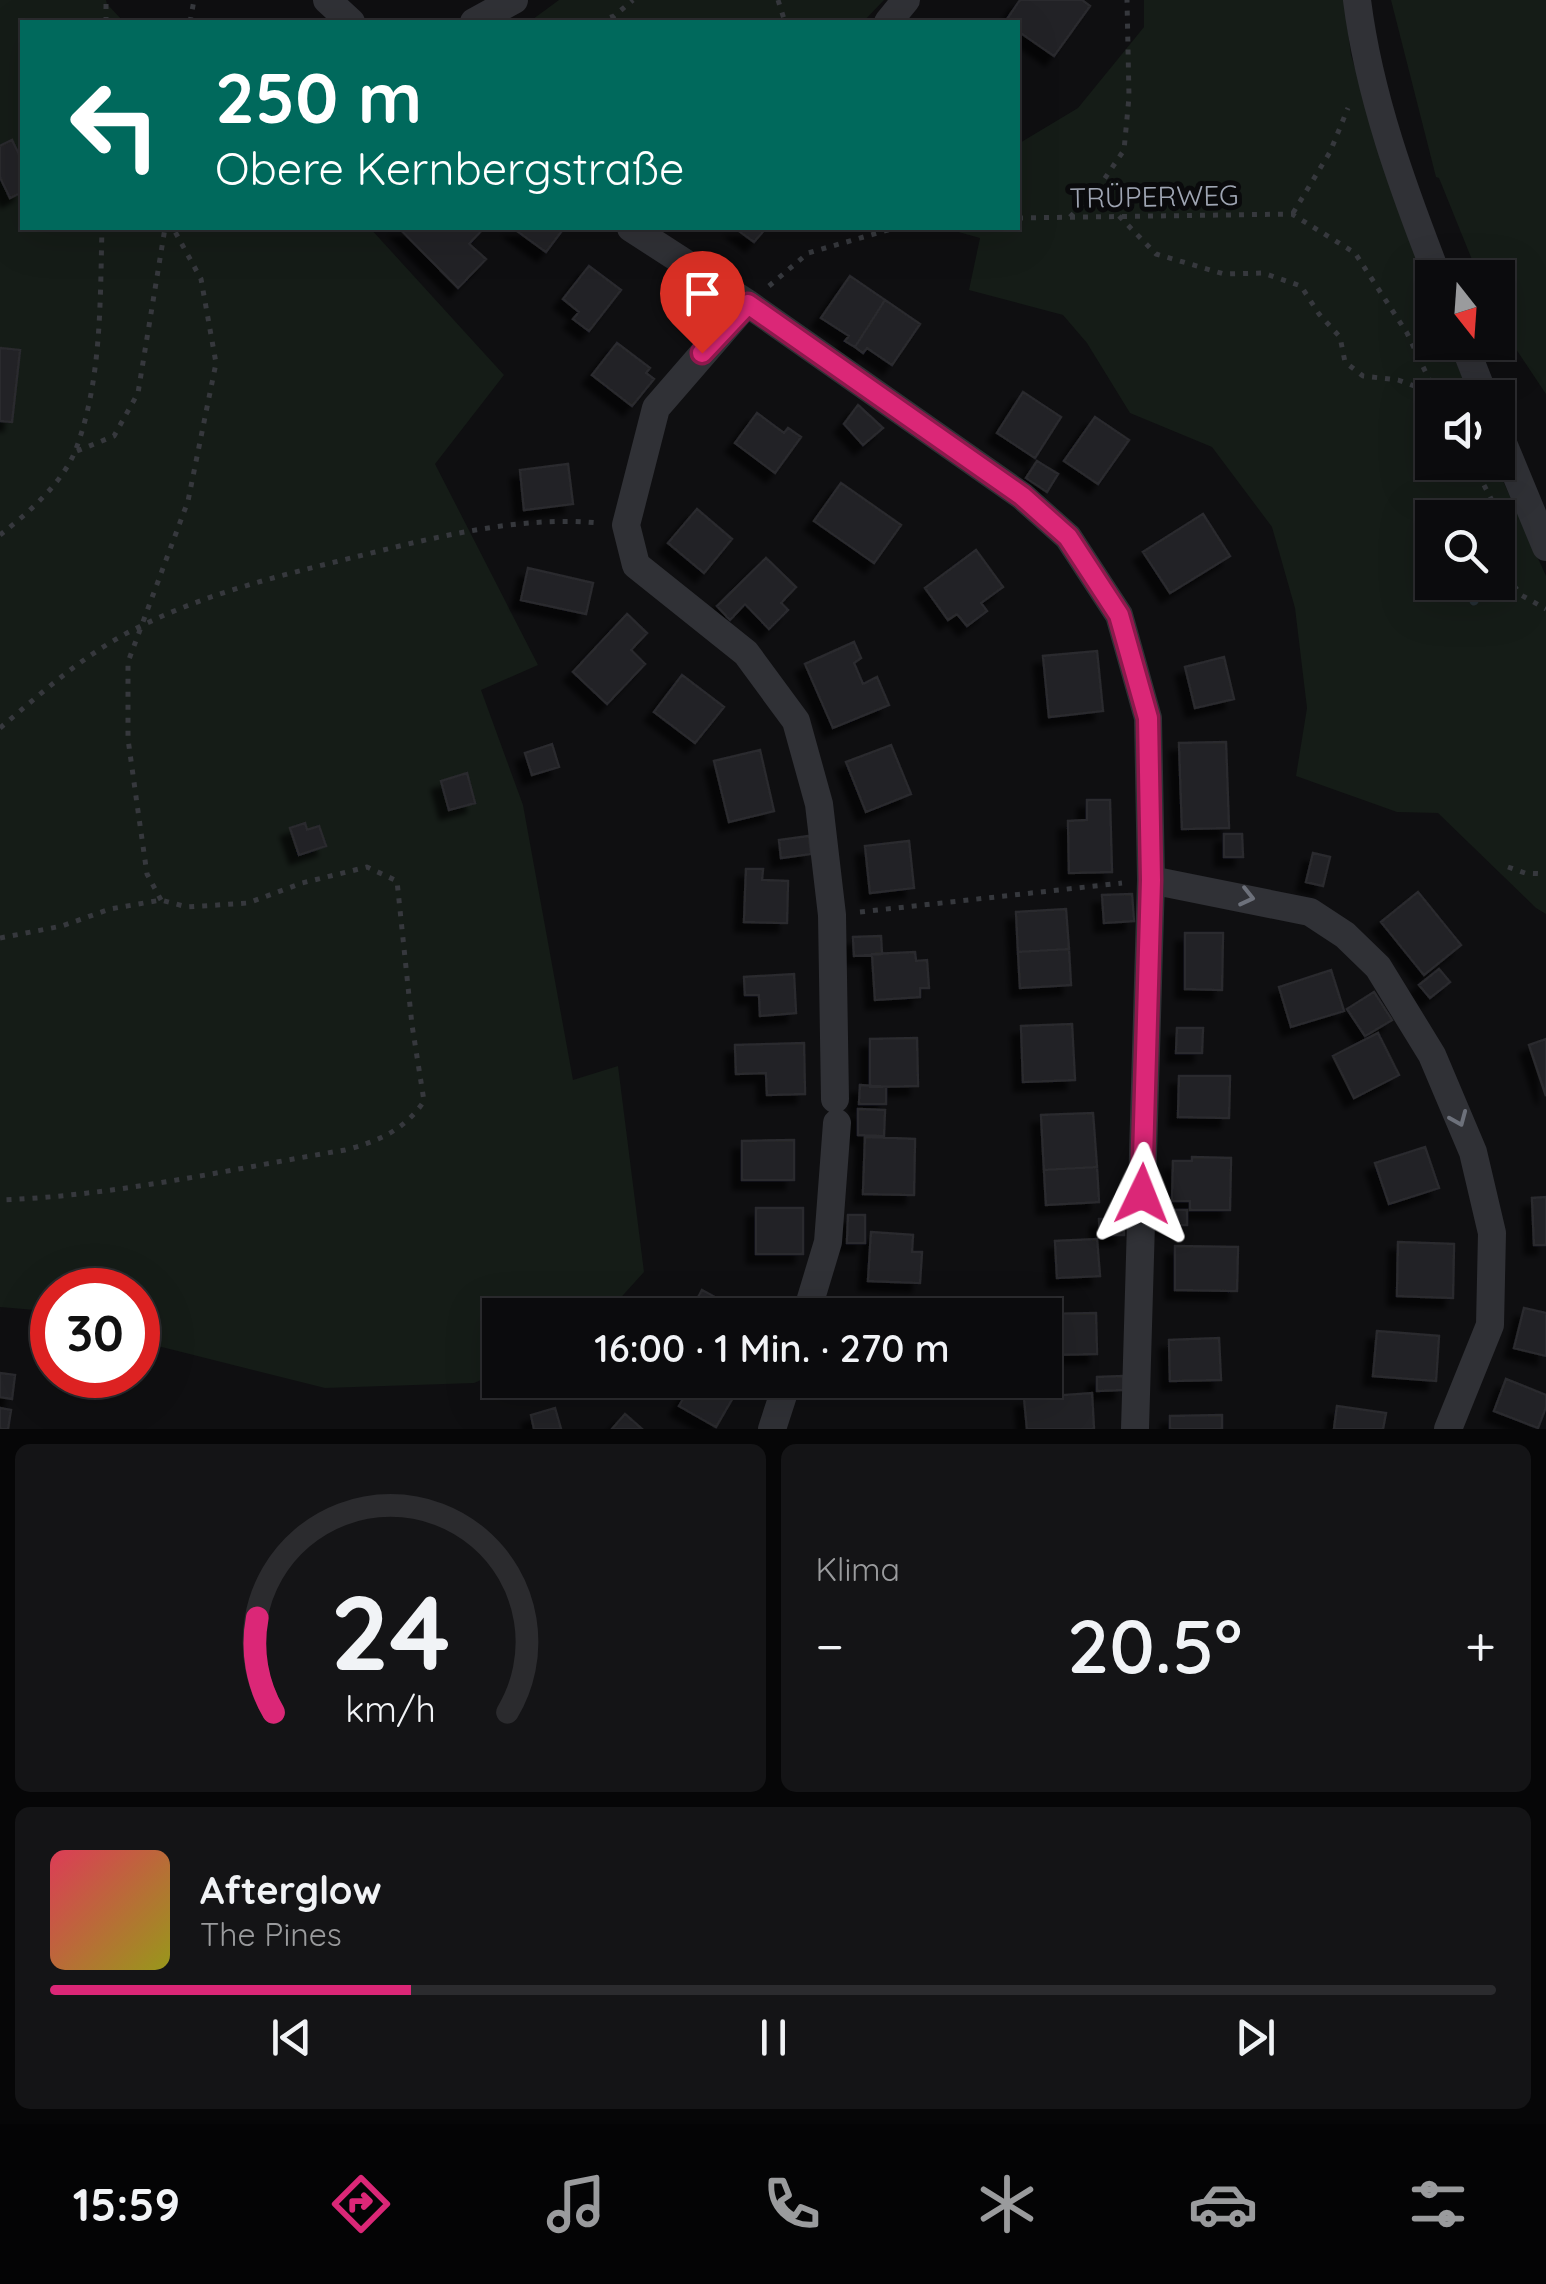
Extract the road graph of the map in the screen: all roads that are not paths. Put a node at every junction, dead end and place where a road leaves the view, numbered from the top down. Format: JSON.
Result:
{"nodes":[{"id":1,"x":327,"y":0,"type":"edge"},
{"id":2,"x":514,"y":0,"type":"edge"},
{"id":3,"x":906,"y":0,"type":"edge"},
{"id":4,"x":1357,"y":0,"type":"edge"},
{"id":5,"x":348,"y":20,"type":"edge"},
{"id":6,"x":478,"y":20,"type":"edge"},
{"id":7,"x":890,"y":20,"type":"edge"},
{"id":8,"x":637,"y":230,"type":"edge"},
{"id":9,"x":1432,"y":260,"type":"edge"},
{"id":10,"x":748,"y":304,"type":"junction"},
{"id":11,"x":1515,"y":472,"type":"edge"},
{"id":12,"x":1546,"y":547,"type":"edge"},
{"id":13,"x":1151,"y":880,"type":"junction"},
{"id":14,"x":811,"y":1298,"type":"edge"},
{"id":15,"x":782,"y":1398,"type":"edge"},
{"id":16,"x":772,"y":1429,"type":"edge"},
{"id":17,"x":1135,"y":1429,"type":"edge"},
{"id":18,"x":1448,"y":1429,"type":"edge"}],
"edges":[{"from":1,"to":5,"type":"street"},
{"from":2,"to":6,"type":"street"},
{"from":3,"to":7,"type":"street"},
{"from":4,"to":9,"type":"street"},
{"from":8,"to":10,"type":"street"},
{"from":10,"to":13,"type":"street"},
{"from":10,"to":14,"type":"street"},
{"from":11,"to":12,"type":"street"},
{"from":13,"to":17,"type":"street"},
{"from":13,"to":18,"type":"street","one_way":true},
{"from":15,"to":16,"type":"street"}]}
